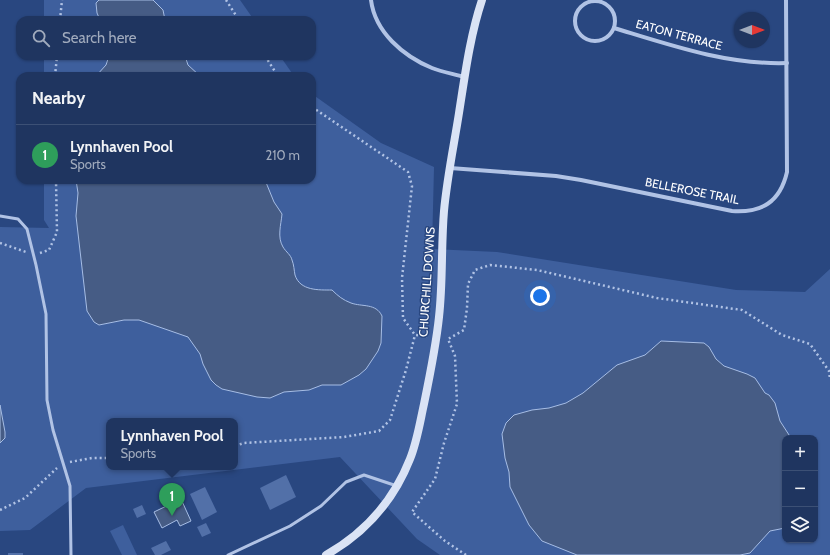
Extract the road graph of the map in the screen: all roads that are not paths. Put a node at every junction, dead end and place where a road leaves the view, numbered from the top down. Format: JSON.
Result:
{"nodes":[{"id":1,"x":371,"y":0,"type":"edge"},
{"id":2,"x":482,"y":0,"type":"edge"},
{"id":3,"x":786,"y":0,"type":"edge"},
{"id":4,"x":614,"y":28,"type":"junction"},
{"id":5,"x":786,"y":63,"type":"junction"},
{"id":6,"x":465,"y":77,"type":"junction"},
{"id":7,"x":450,"y":168,"type":"junction"},
{"id":8,"x":0,"y":216,"type":"edge"},
{"id":9,"x":397,"y":486,"type":"junction"},
{"id":10,"x":71,"y":555,"type":"edge"},
{"id":11,"x":228,"y":555,"type":"edge"},
{"id":12,"x":326,"y":555,"type":"edge"}],
"edges":[{"from":1,"to":6,"type":"street"},
{"from":2,"to":6,"type":"street","name":"CHURCHILL DOWNS"},
{"from":3,"to":5,"type":"street","name":"BELLEROSE TRAIL"},
{"from":4,"to":4,"type":"street"},
{"from":4,"to":5,"type":"street","name":"EATON TERRACE"},
{"from":5,"to":7,"type":"street","name":"BELLEROSE TRAIL"},
{"from":6,"to":7,"type":"street","name":"CHURCHILL DOWNS"},
{"from":7,"to":9,"type":"street","name":"CHURCHILL DOWNS"},
{"from":8,"to":10,"type":"lane"},
{"from":9,"to":11,"type":"lane"},
{"from":9,"to":12,"type":"street","name":"CHURCHILL DOWNS"}]}
